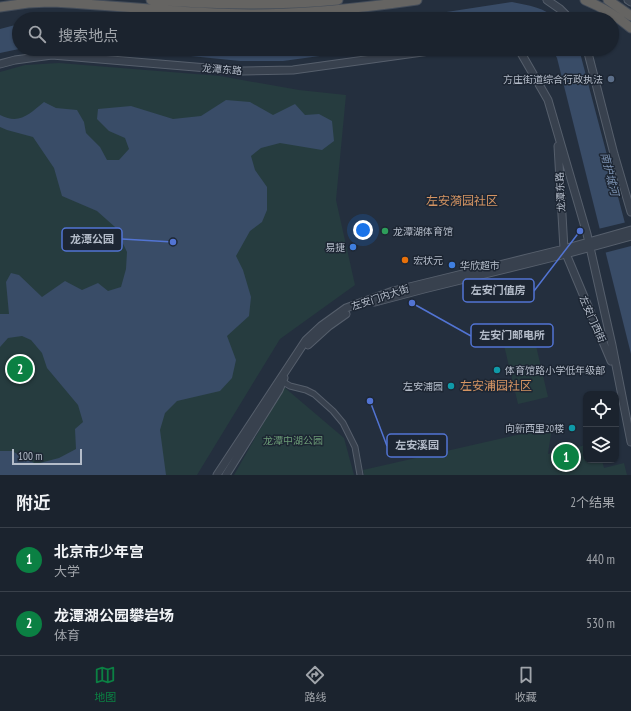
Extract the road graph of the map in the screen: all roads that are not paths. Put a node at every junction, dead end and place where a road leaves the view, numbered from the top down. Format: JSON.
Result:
{"nodes":[{"id":1,"x":151,"y":0,"type":"edge"},
{"id":2,"x":311,"y":0,"type":"edge"},
{"id":3,"x":338,"y":0,"type":"edge"},
{"id":4,"x":417,"y":0,"type":"edge"},
{"id":5,"x":547,"y":0,"type":"edge"},
{"id":6,"x":585,"y":0,"type":"edge"},
{"id":7,"x":608,"y":0,"type":"edge"},
{"id":8,"x":628,"y":0,"type":"edge"},
{"id":9,"x":321,"y":2,"type":"junction"},
{"id":10,"x":631,"y":2,"type":"edge"},
{"id":11,"x":0,"y":7,"type":"edge"},
{"id":12,"x":188,"y":12,"type":"edge"},
{"id":13,"x":304,"y":12,"type":"edge"},
{"id":14,"x":563,"y":12,"type":"edge"},
{"id":15,"x":609,"y":12,"type":"edge"},
{"id":16,"x":631,"y":16,"type":"edge"},
{"id":17,"x":619,"y":19,"type":"edge"},
{"id":18,"x":631,"y":28,"type":"edge"},
{"id":19,"x":45,"y":56,"type":"edge"},
{"id":20,"x":64,"y":56,"type":"edge"},
{"id":21,"x":394,"y":56,"type":"edge"},
{"id":22,"x":523,"y":56,"type":"edge"},
{"id":23,"x":589,"y":56,"type":"edge"},
{"id":24,"x":0,"y":64,"type":"edge"},
{"id":25,"x":557,"y":135,"type":"junction"},
{"id":26,"x":631,"y":212,"type":"edge"},
{"id":27,"x":631,"y":230,"type":"edge"},
{"id":28,"x":631,"y":236,"type":"edge"},
{"id":29,"x":597,"y":242,"type":"junction"},
{"id":30,"x":590,"y":244,"type":"junction"},
{"id":31,"x":564,"y":252,"type":"junction"},
{"id":32,"x":281,"y":381,"type":"junction"},
{"id":33,"x":618,"y":384,"type":"junction"},
{"id":34,"x":631,"y":442,"type":"edge"},
{"id":35,"x":217,"y":475,"type":"edge"},
{"id":36,"x":226,"y":475,"type":"edge"},
{"id":37,"x":360,"y":475,"type":"edge"}],
"edges":[{"from":1,"to":9,"type":"highway"},
{"from":2,"to":9,"type":"highway"},
{"from":3,"to":9,"type":"highway"},
{"from":4,"to":13,"type":"highway"},
{"from":5,"to":14,"type":"street"},
{"from":6,"to":15,"type":"highway"},
{"from":7,"to":16,"type":"highway"},
{"from":8,"to":10,"type":"street"},
{"from":11,"to":12,"type":"highway"},
{"from":17,"to":18,"type":"highway"},
{"from":19,"to":24,"type":"street","name":"龙潭东路"},
{"from":20,"to":21,"type":"street","name":"龙潭东路"},
{"from":22,"to":25,"type":"street","name":"龙潭东路"},
{"from":23,"to":26,"type":"street"},
{"from":25,"to":30,"type":"street","name":"龙潭东路"},
{"from":25,"to":31,"type":"street","name":"龙潭东路"},
{"from":27,"to":29,"type":"street"},
{"from":28,"to":29,"type":"street"},
{"from":29,"to":30,"type":"street","name":"左安门内大街"},
{"from":30,"to":31,"type":"street","name":"左安门内大街"},
{"from":30,"to":33,"type":"street","name":"左安门西街"},
{"from":31,"to":32,"type":"street","name":"左安门内大街"},
{"from":31,"to":33,"type":"street","name":"左安门西街"},
{"from":32,"to":35,"type":"street","name":"左安门内大街"},
{"from":32,"to":36,"type":"street","name":"左安门内大街"},
{"from":32,"to":37,"type":"street"},
{"from":33,"to":34,"type":"street","name":"左安门西街"}]}
